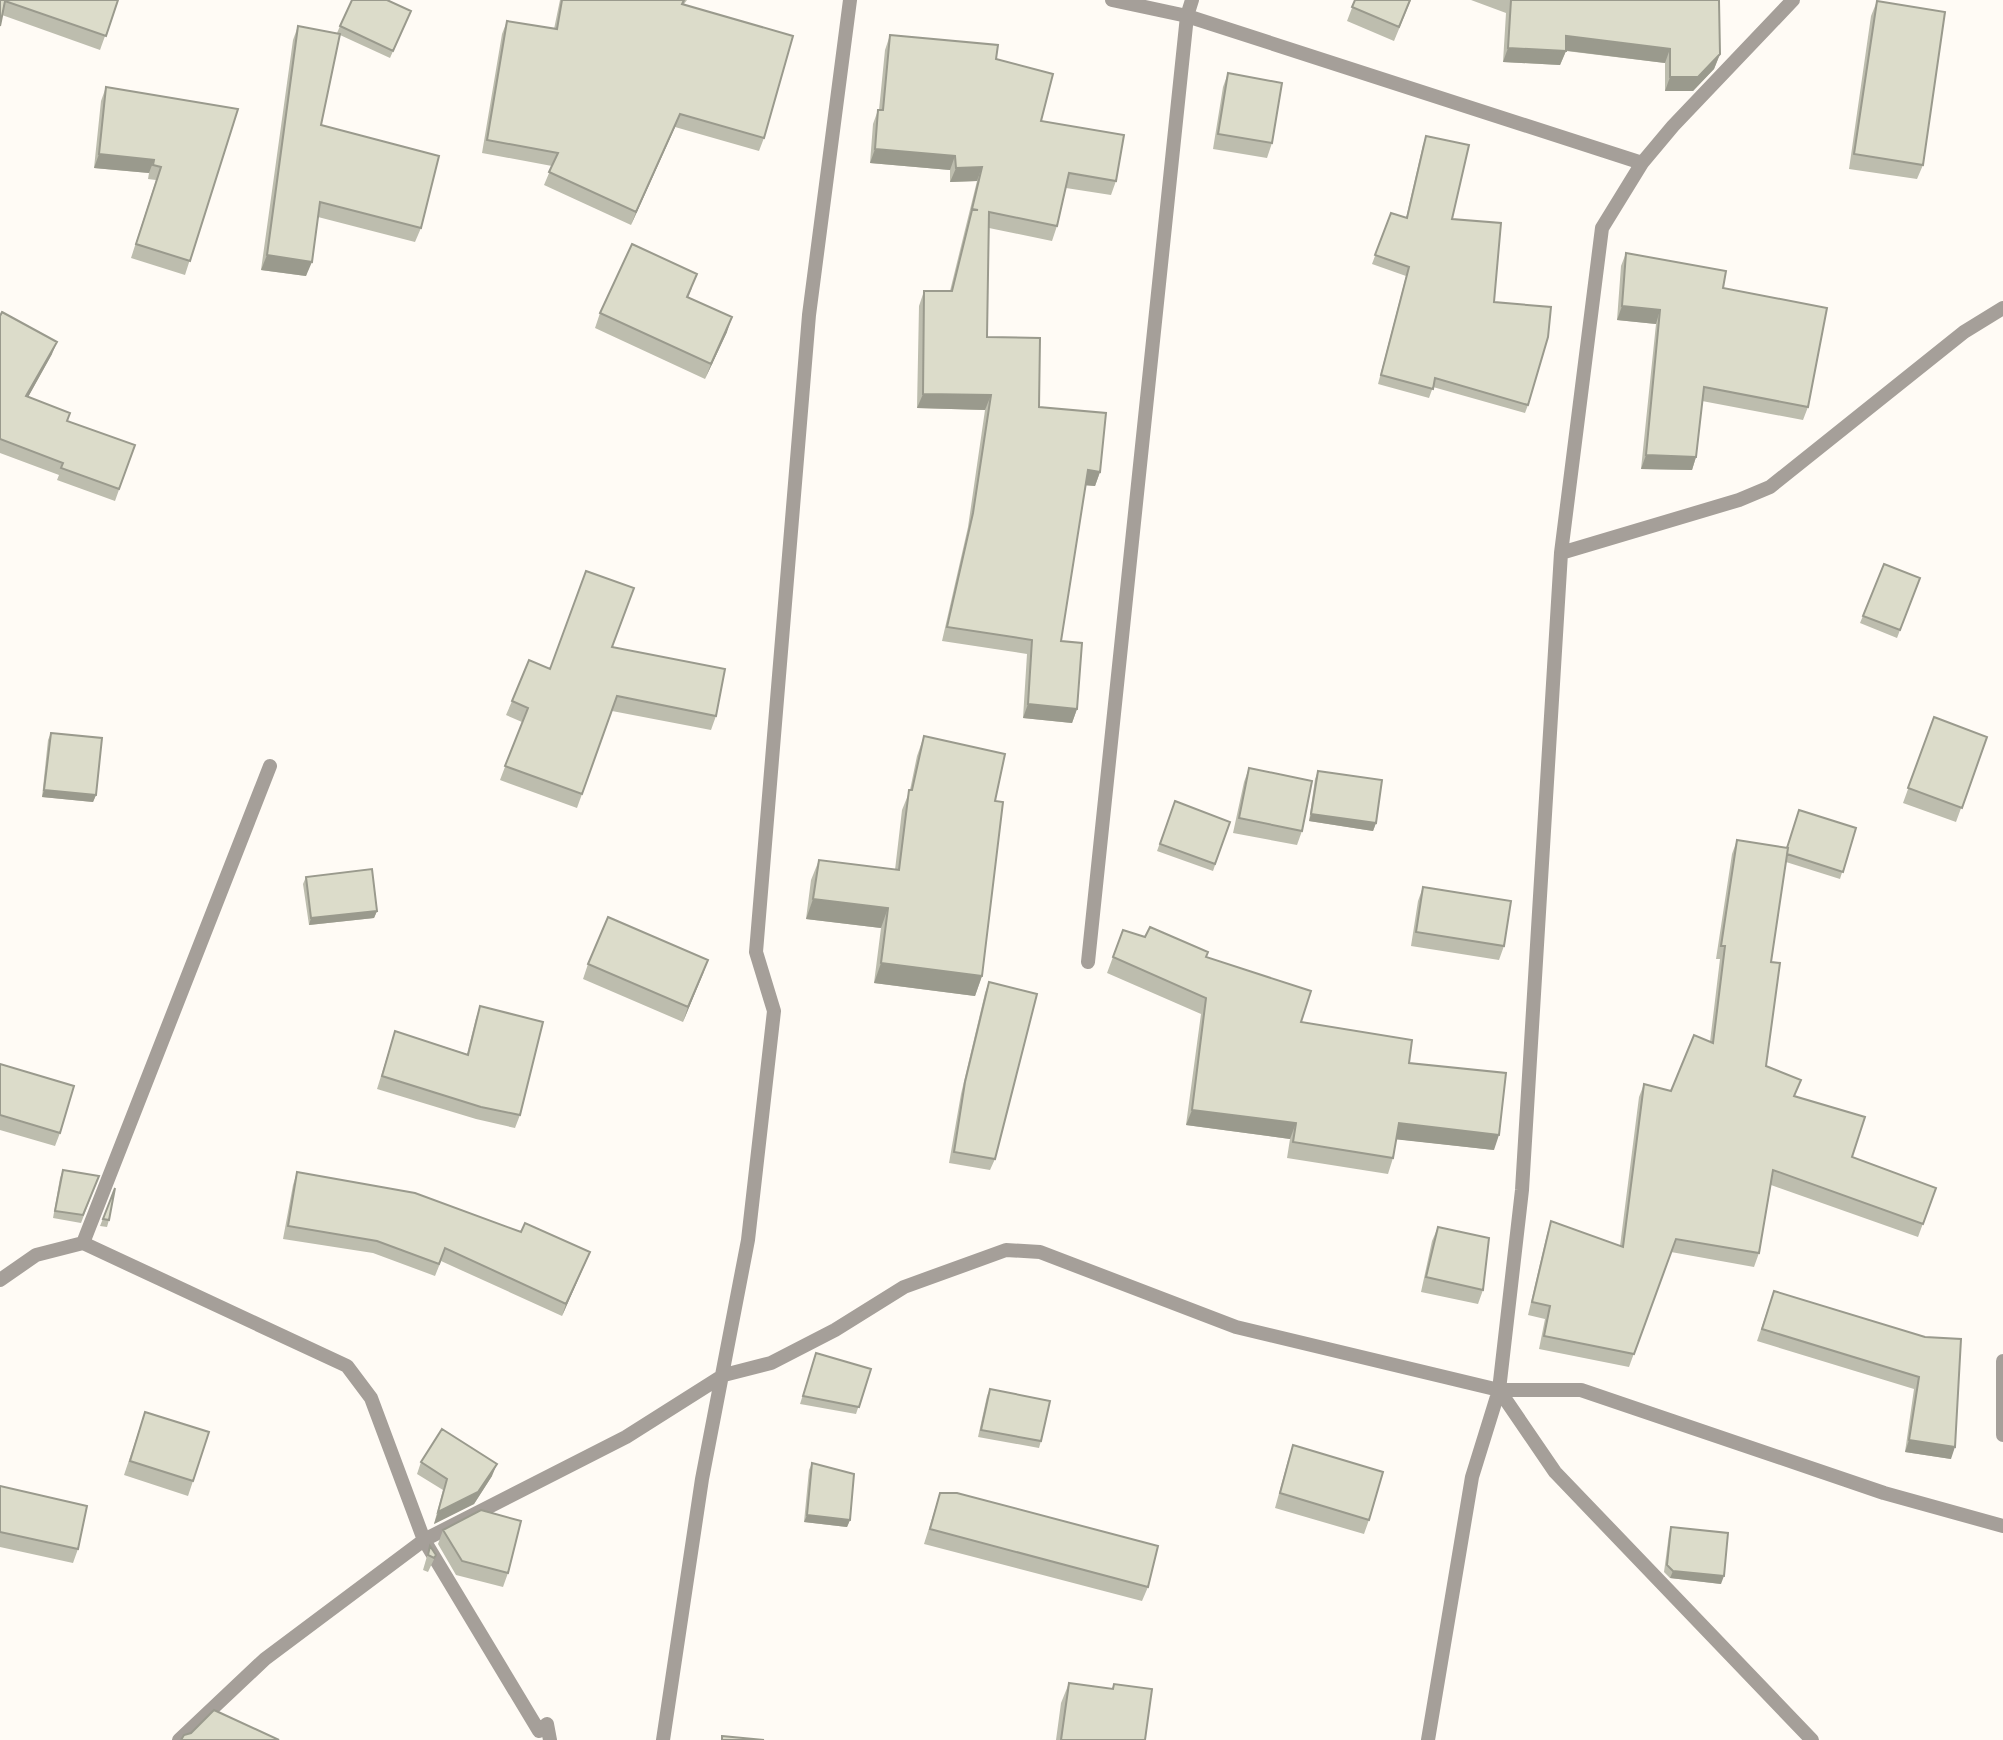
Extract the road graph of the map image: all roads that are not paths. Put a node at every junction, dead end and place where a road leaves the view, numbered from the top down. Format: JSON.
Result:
{"nodes":[{"id":1,"x":850,"y":0,"type":"edge"},
{"id":2,"x":1112,"y":0,"type":"edge"},
{"id":3,"x":1192,"y":0,"type":"edge"},
{"id":4,"x":1793,"y":0,"type":"edge"},
{"id":5,"x":1187,"y":16,"type":"junction"},
{"id":6,"x":1642,"y":163,"type":"junction"},
{"id":7,"x":2003,"y":307,"type":"edge"},
{"id":8,"x":1561,"y":553,"type":"junction"},
{"id":9,"x":270,"y":766,"type":"dead end"},
{"id":10,"x":1088,"y":962,"type":"dead end"},
{"id":11,"x":83,"y":1242,"type":"junction"},
{"id":12,"x":0,"y":1280,"type":"edge"},
{"id":13,"x":2003,"y":1361,"type":"edge"},
{"id":14,"x":723,"y":1375,"type":"junction"},
{"id":15,"x":1499,"y":1390,"type":"junction"},
{"id":16,"x":2003,"y":1434,"type":"edge"},
{"id":17,"x":2003,"y":1526,"type":"edge"},
{"id":18,"x":424,"y":1540,"type":"junction"},
{"id":19,"x":179,"y":1740,"type":"edge"},
{"id":20,"x":551,"y":1740,"type":"edge"},
{"id":21,"x":663,"y":1740,"type":"edge"},
{"id":22,"x":1428,"y":1740,"type":"edge"},
{"id":23,"x":1812,"y":1740,"type":"edge"}],
"edges":[{"from":1,"to":14,"type":"street"},
{"from":2,"to":5,"type":"street"},
{"from":3,"to":5,"type":"street"},
{"from":4,"to":6,"type":"street"},
{"from":5,"to":6,"type":"street"},
{"from":5,"to":10,"type":"street"},
{"from":6,"to":8,"type":"street"},
{"from":7,"to":8,"type":"street"},
{"from":8,"to":15,"type":"street"},
{"from":9,"to":11,"type":"street"},
{"from":11,"to":12,"type":"street"},
{"from":11,"to":18,"type":"street"},
{"from":13,"to":16,"type":"street"},
{"from":14,"to":15,"type":"street"},
{"from":14,"to":18,"type":"street"},
{"from":14,"to":21,"type":"street"},
{"from":15,"to":17,"type":"street"},
{"from":15,"to":22,"type":"street"},
{"from":15,"to":23,"type":"street"},
{"from":18,"to":19,"type":"street"},
{"from":18,"to":20,"type":"street"}]}
